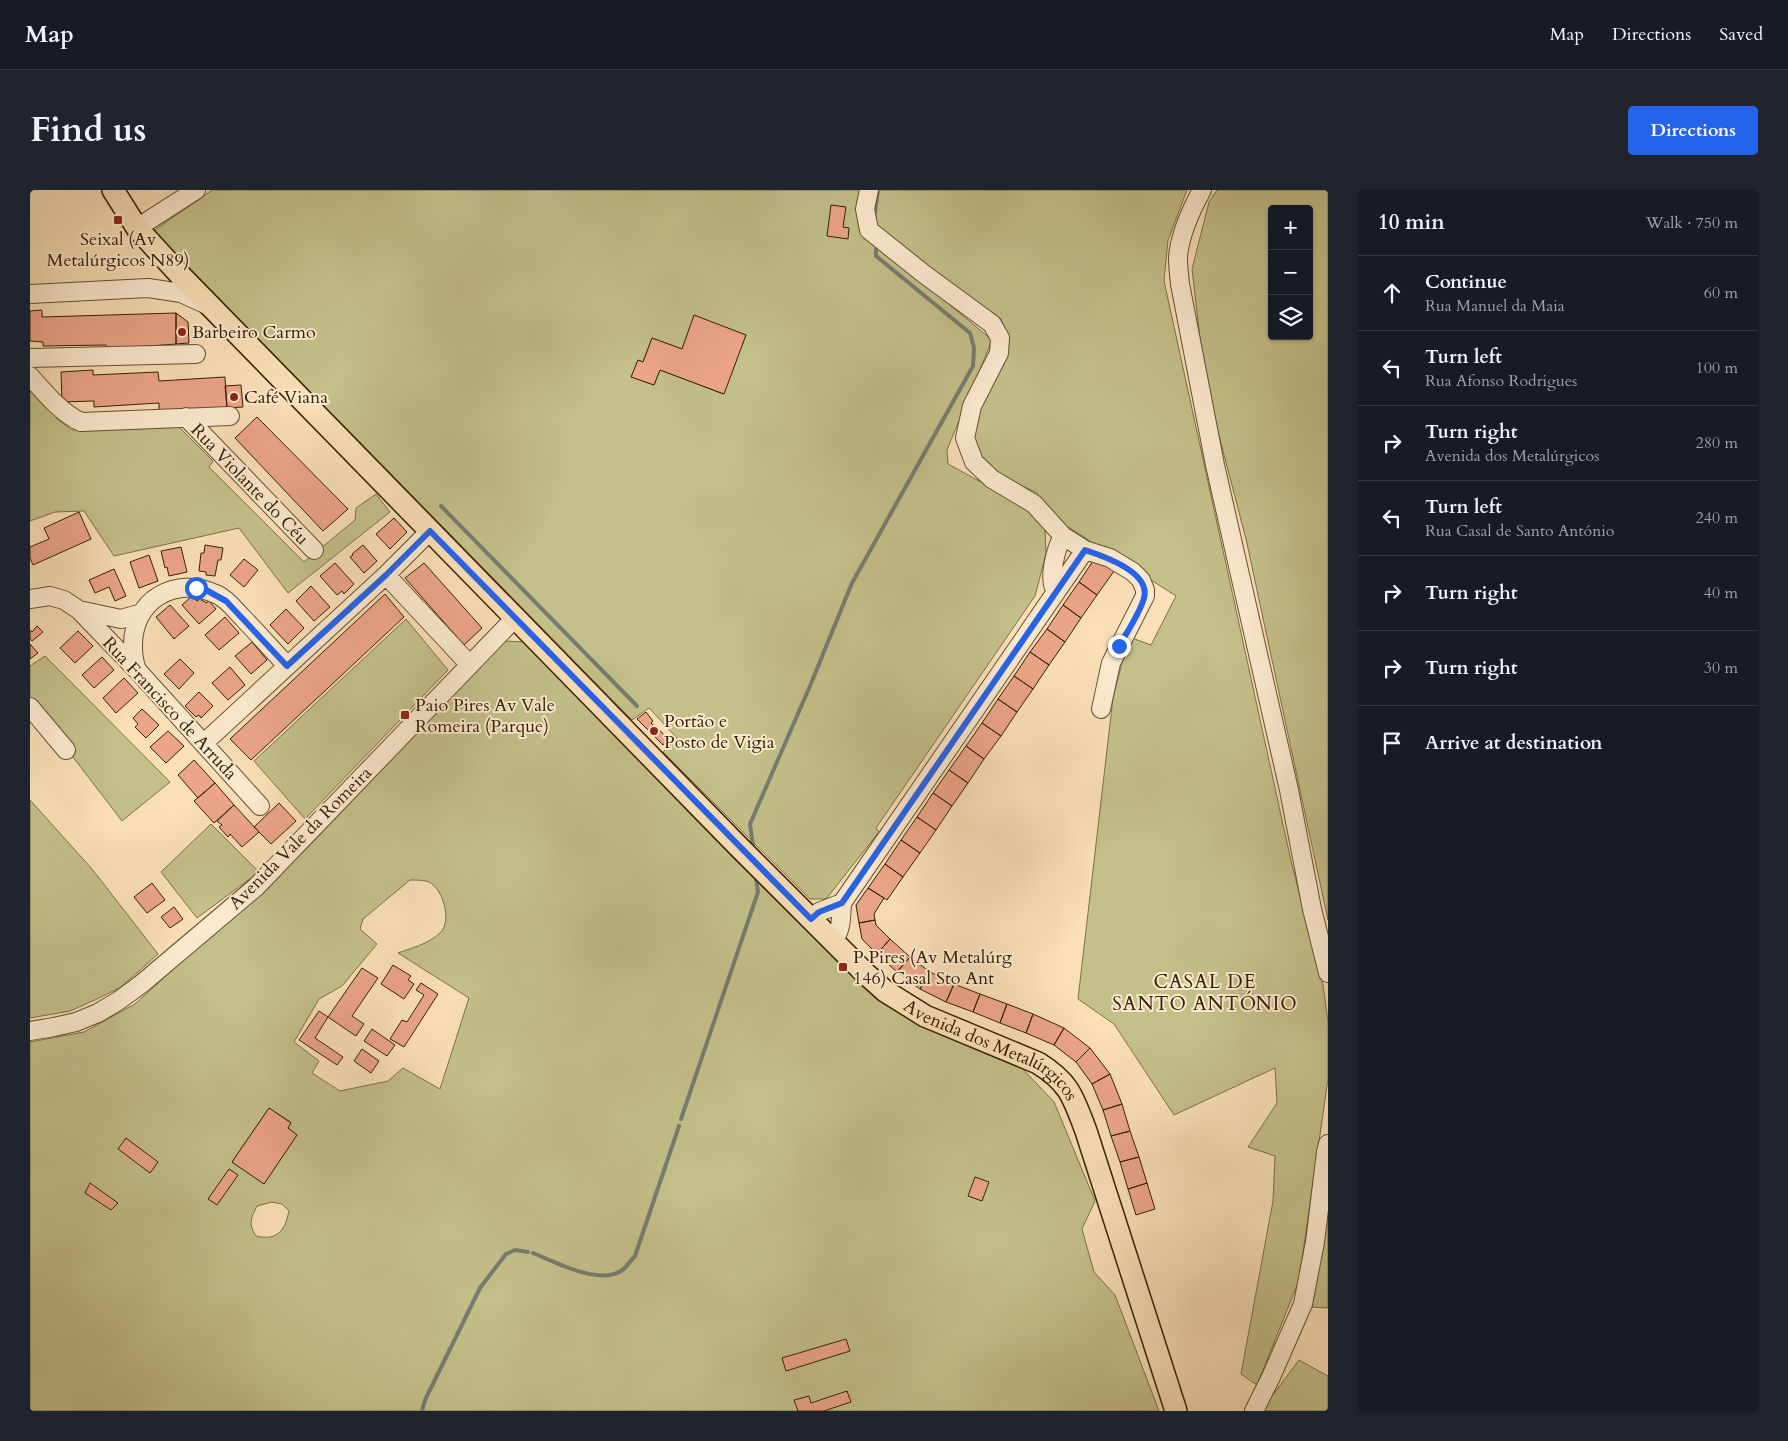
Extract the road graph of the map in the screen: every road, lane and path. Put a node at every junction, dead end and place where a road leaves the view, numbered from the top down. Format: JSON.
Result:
{"nodes":[{"id":1,"x":113,"y":190,"type":"edge"},
{"id":2,"x":196,"y":190,"type":"edge"},
{"id":3,"x":869,"y":190,"type":"edge"},
{"id":4,"x":1202,"y":190,"type":"edge"},
{"id":5,"x":137,"y":228,"type":"junction"},
{"id":6,"x":181,"y":276,"type":"junction"},
{"id":7,"x":148,"y":288,"type":"junction"},
{"id":8,"x":30,"y":294,"type":"edge"},
{"id":9,"x":212,"y":308,"type":"junction"},
{"id":10,"x":196,"y":354,"type":"dead end"},
{"id":11,"x":30,"y":358,"type":"edge"},
{"id":12,"x":30,"y":376,"type":"edge"},
{"id":13,"x":230,"y":416,"type":"dead end"},
{"id":14,"x":186,"y":418,"type":"junction"},
{"id":15,"x":430,"y":531,"type":"junction"},
{"id":16,"x":1063,"y":536,"type":"junction"},
{"id":17,"x":314,"y":550,"type":"dead end"},
{"id":18,"x":1085,"y":550,"type":"junction"},
{"id":19,"x":386,"y":575,"type":"junction"},
{"id":20,"x":1056,"y":591,"type":"junction"},
{"id":21,"x":30,"y":599,"type":"edge"},
{"id":22,"x":79,"y":610,"type":"junction"},
{"id":23,"x":142,"y":613,"type":"junction"},
{"id":24,"x":515,"y":618,"type":"junction"},
{"id":25,"x":470,"y":665,"type":"junction"},
{"id":26,"x":287,"y":666,"type":"junction"},
{"id":27,"x":137,"y":670,"type":"junction"},
{"id":28,"x":30,"y":707,"type":"edge"},
{"id":29,"x":1101,"y":709,"type":"dead end"},
{"id":30,"x":204,"y":743,"type":"junction"},
{"id":31,"x":66,"y":750,"type":"dead end"},
{"id":32,"x":260,"y":806,"type":"dead end"},
{"id":33,"x":842,"y":903,"type":"junction"},
{"id":34,"x":811,"y":919,"type":"junction"},
{"id":35,"x":833,"y":941,"type":"junction"},
{"id":36,"x":1328,"y":973,"type":"edge"},
{"id":37,"x":30,"y":1031,"type":"edge"},
{"id":38,"x":1328,"y":1144,"type":"edge"},
{"id":39,"x":1176,"y":1411,"type":"edge"},
{"id":40,"x":1254,"y":1411,"type":"edge"}],
"edges":[{"from":1,"to":5,"type":"main road","name":"Avenida dos Metalúrgicos"},
{"from":2,"to":5,"type":"street"},
{"from":3,"to":16,"type":"street"},
{"from":4,"to":36,"type":"street"},
{"from":5,"to":6,"type":"main road","name":"Avenida dos Metalúrgicos"},
{"from":6,"to":7,"type":"street"},
{"from":6,"to":9,"type":"main road","name":"Avenida dos Metalúrgicos"},
{"from":7,"to":8,"type":"street"},
{"from":7,"to":9,"type":"street"},
{"from":9,"to":15,"type":"main road","name":"Avenida dos Metalúrgicos"},
{"from":10,"to":11,"type":"street"},
{"from":12,"to":14,"type":"street","name":"Rua Violante do Céu"},
{"from":13,"to":14,"type":"street","name":"Rua Violante do Céu"},
{"from":14,"to":17,"type":"street","name":"Rua Violante do Céu"},
{"from":15,"to":19,"type":"street"},
{"from":15,"to":24,"type":"main road","name":"Avenida dos Metalúrgicos"},
{"from":16,"to":18,"type":"street"},
{"from":16,"to":20,"type":"street"},
{"from":18,"to":20,"type":"street"},
{"from":18,"to":29,"type":"street"},
{"from":19,"to":25,"type":"street"},
{"from":19,"to":26,"type":"street"},
{"from":20,"to":33,"type":"street"},
{"from":21,"to":22,"type":"street"},
{"from":22,"to":23,"type":"street"},
{"from":22,"to":27,"type":"street","name":"Rua Francisco de Arruda"},
{"from":23,"to":26,"type":"street"},
{"from":23,"to":27,"type":"street"},
{"from":24,"to":25,"type":"street","name":"Avenida Vale da Romeira"},
{"from":24,"to":34,"type":"main road","name":"Avenida dos Metalúrgicos"},
{"from":25,"to":37,"type":"street","name":"Avenida Vale da Romeira"},
{"from":26,"to":30,"type":"street"},
{"from":27,"to":30,"type":"street","name":"Rua Francisco de Arruda"},
{"from":28,"to":31,"type":"street"},
{"from":30,"to":32,"type":"street","name":"Rua Francisco de Arruda"},
{"from":33,"to":34,"type":"street"},
{"from":33,"to":35,"type":"street"},
{"from":34,"to":35,"type":"main road","name":"Avenida dos Metalúrgicos"},
{"from":35,"to":39,"type":"main road","name":"Avenida dos Metalúrgicos"},
{"from":38,"to":40,"type":"street"}]}
